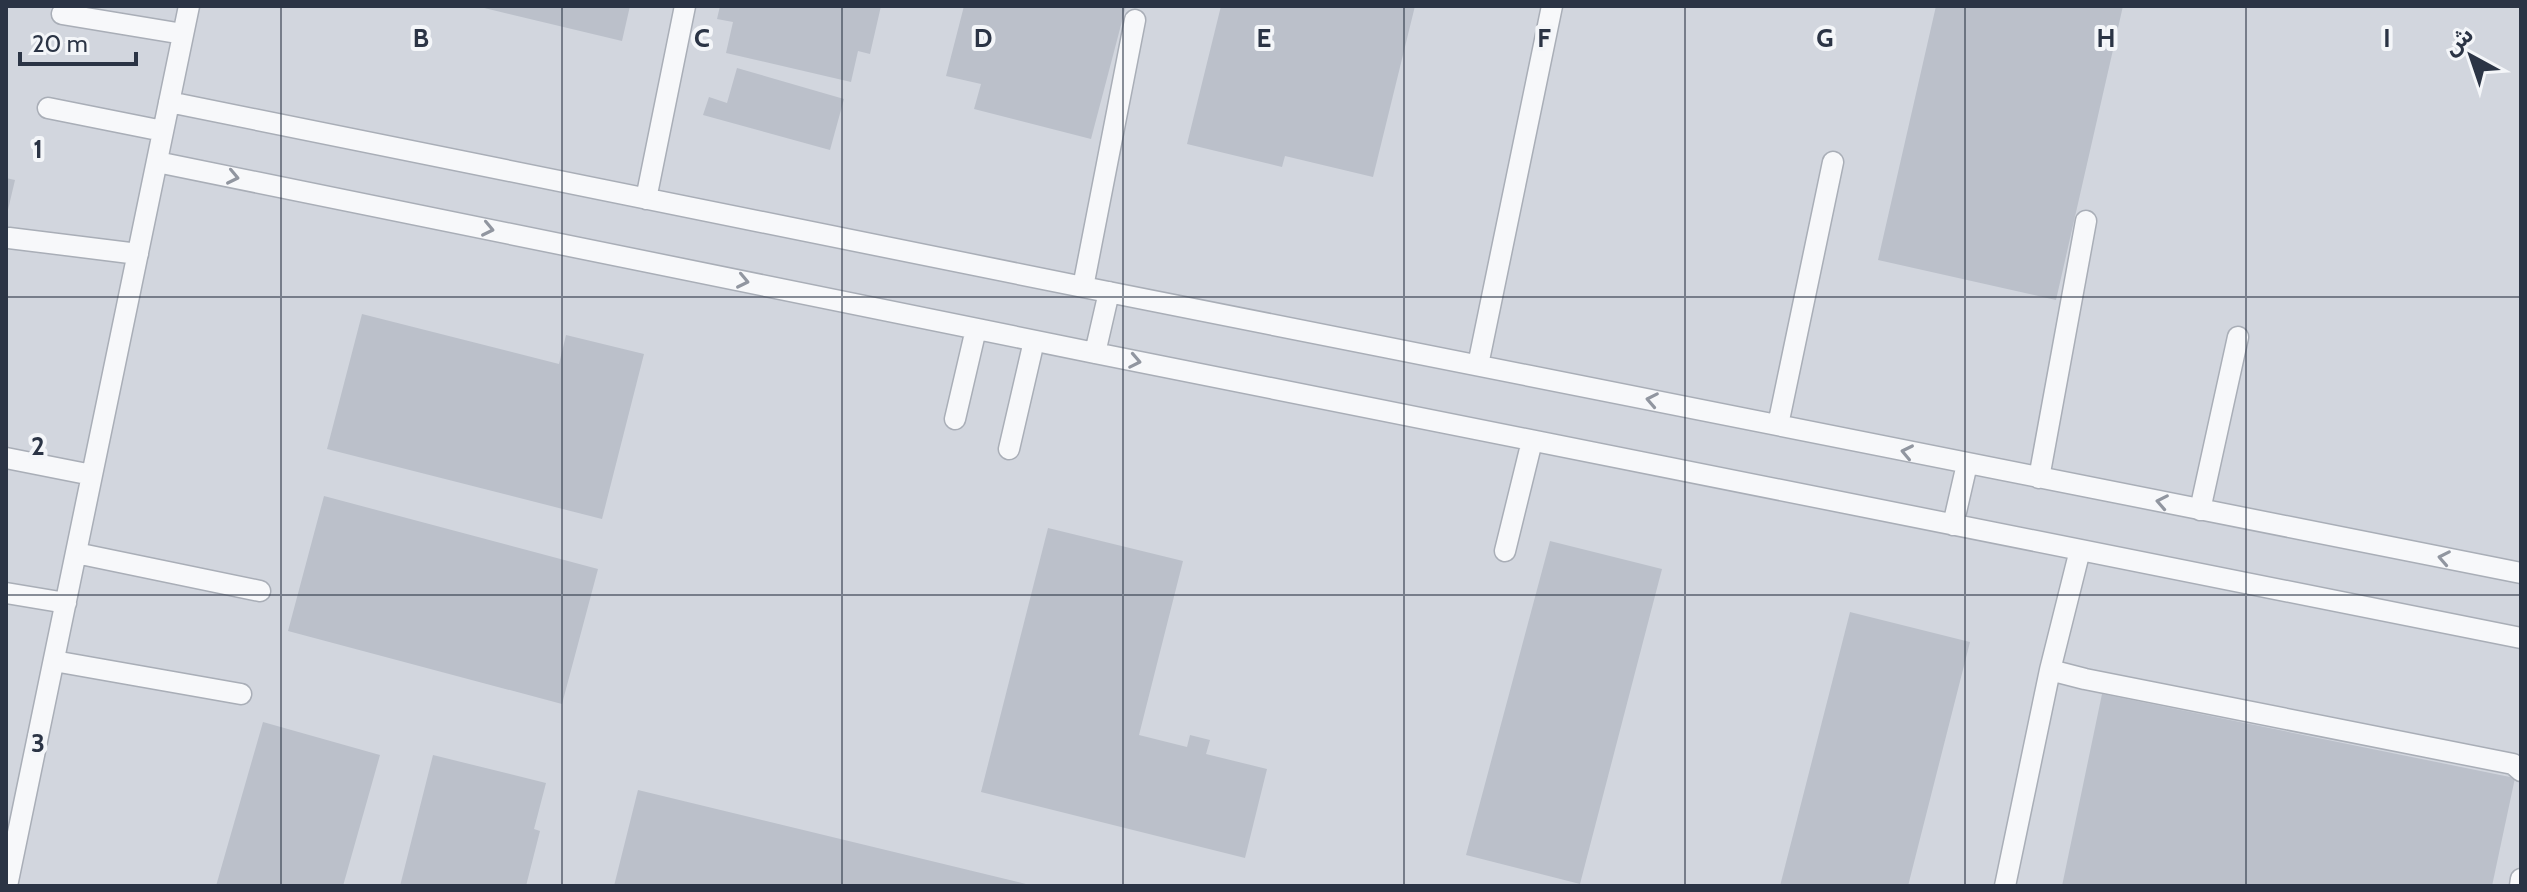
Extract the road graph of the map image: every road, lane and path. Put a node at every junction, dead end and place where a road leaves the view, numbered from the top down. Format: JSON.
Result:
{"nodes":[{"id":1,"x":189,"y":6,"type":"edge"},
{"id":2,"x":685,"y":6,"type":"edge"},
{"id":3,"x":1552,"y":6,"type":"edge"},
{"id":4,"x":62,"y":14,"type":"dead end"},
{"id":5,"x":1135,"y":20,"type":"dead end"},
{"id":6,"x":183,"y":34,"type":"junction"},
{"id":7,"x":169,"y":102,"type":"junction"},
{"id":8,"x":48,"y":108,"type":"dead end"},
{"id":9,"x":163,"y":131,"type":"junction"},
{"id":10,"x":157,"y":162,"type":"junction"},
{"id":11,"x":1833,"y":162,"type":"dead end"},
{"id":12,"x":646,"y":199,"type":"junction"},
{"id":13,"x":2086,"y":221,"type":"dead end"},
{"id":14,"x":9,"y":238,"type":"dead end"},
{"id":15,"x":138,"y":254,"type":"junction"},
{"id":16,"x":1083,"y":287,"type":"junction"},
{"id":17,"x":1109,"y":292,"type":"junction"},
{"id":18,"x":976,"y":329,"type":"junction"},
{"id":19,"x":2238,"y":337,"type":"dead end"},
{"id":20,"x":1034,"y":341,"type":"junction"},
{"id":21,"x":1095,"y":353,"type":"junction"},
{"id":22,"x":1478,"y":365,"type":"junction"},
{"id":23,"x":955,"y":419,"type":"dead end"},
{"id":24,"x":1778,"y":425,"type":"junction"},
{"id":25,"x":1532,"y":441,"type":"junction"},
{"id":26,"x":1009,"y":449,"type":"dead end"},
{"id":27,"x":6,"y":458,"type":"edge"},
{"id":28,"x":1967,"y":464,"type":"junction"},
{"id":29,"x":92,"y":475,"type":"junction"},
{"id":30,"x":2039,"y":478,"type":"junction"},
{"id":31,"x":2200,"y":510,"type":"junction"},
{"id":32,"x":1953,"y":525,"type":"junction"},
{"id":33,"x":2080,"y":550,"type":"junction"},
{"id":34,"x":1505,"y":551,"type":"dead end"},
{"id":35,"x":76,"y":553,"type":"junction"},
{"id":36,"x":2521,"y":573,"type":"edge"},
{"id":37,"x":260,"y":591,"type":"dead end"},
{"id":38,"x":6,"y":593,"type":"edge"},
{"id":39,"x":66,"y":603,"type":"junction"},
{"id":40,"x":2521,"y":638,"type":"edge"},
{"id":41,"x":54,"y":661,"type":"junction"},
{"id":42,"x":2050,"y":670,"type":"junction"},
{"id":43,"x":241,"y":694,"type":"dead end"},
{"id":44,"x":2521,"y":771,"type":"edge"},
{"id":45,"x":2521,"y":879,"type":"edge"},
{"id":46,"x":7,"y":886,"type":"edge"},
{"id":47,"x":2005,"y":886,"type":"edge"},
{"id":48,"x":2520,"y":886,"type":"edge"}],
"edges":[{"from":1,"to":6,"type":"lane"},
{"from":2,"to":12,"type":"lane"},
{"from":3,"to":22,"type":"lane"},
{"from":4,"to":6,"type":"lane"},
{"from":5,"to":16,"type":"lane"},
{"from":6,"to":7,"type":"lane"},
{"from":7,"to":9,"type":"lane"},
{"from":7,"to":12,"type":"lane"},
{"from":8,"to":9,"type":"lane"},
{"from":9,"to":10,"type":"lane"},
{"from":10,"to":15,"type":"lane"},
{"from":10,"to":18,"type":"lane","one_way":true},
{"from":11,"to":24,"type":"lane"},
{"from":12,"to":16,"type":"lane"},
{"from":13,"to":30,"type":"lane"},
{"from":14,"to":15,"type":"lane"},
{"from":15,"to":29,"type":"lane"},
{"from":16,"to":17,"type":"lane"},
{"from":17,"to":21,"type":"lane"},
{"from":17,"to":22,"type":"lane"},
{"from":18,"to":20,"type":"lane"},
{"from":18,"to":23,"type":"lane"},
{"from":19,"to":31,"type":"lane"},
{"from":20,"to":21,"type":"lane"},
{"from":20,"to":26,"type":"lane"},
{"from":21,"to":25,"type":"lane","one_way":true},
{"from":24,"to":22,"type":"lane","one_way":true},
{"from":28,"to":24,"type":"lane","one_way":true},
{"from":25,"to":32,"type":"lane"},
{"from":25,"to":34,"type":"lane"},
{"from":27,"to":29,"type":"lane"},
{"from":28,"to":30,"type":"lane"},
{"from":28,"to":32,"type":"lane"},
{"from":29,"to":35,"type":"lane"},
{"from":31,"to":30,"type":"lane","one_way":true},
{"from":36,"to":31,"type":"lane","one_way":true},
{"from":32,"to":33,"type":"lane"},
{"from":33,"to":40,"type":"lane"},
{"from":33,"to":42,"type":"lane"},
{"from":35,"to":37,"type":"lane"},
{"from":35,"to":39,"type":"lane"},
{"from":38,"to":39,"type":"lane"},
{"from":39,"to":41,"type":"lane"},
{"from":41,"to":43,"type":"lane"},
{"from":41,"to":46,"type":"lane"},
{"from":42,"to":44,"type":"lane"},
{"from":42,"to":47,"type":"lane"},
{"from":45,"to":48,"type":"lane"}]}
